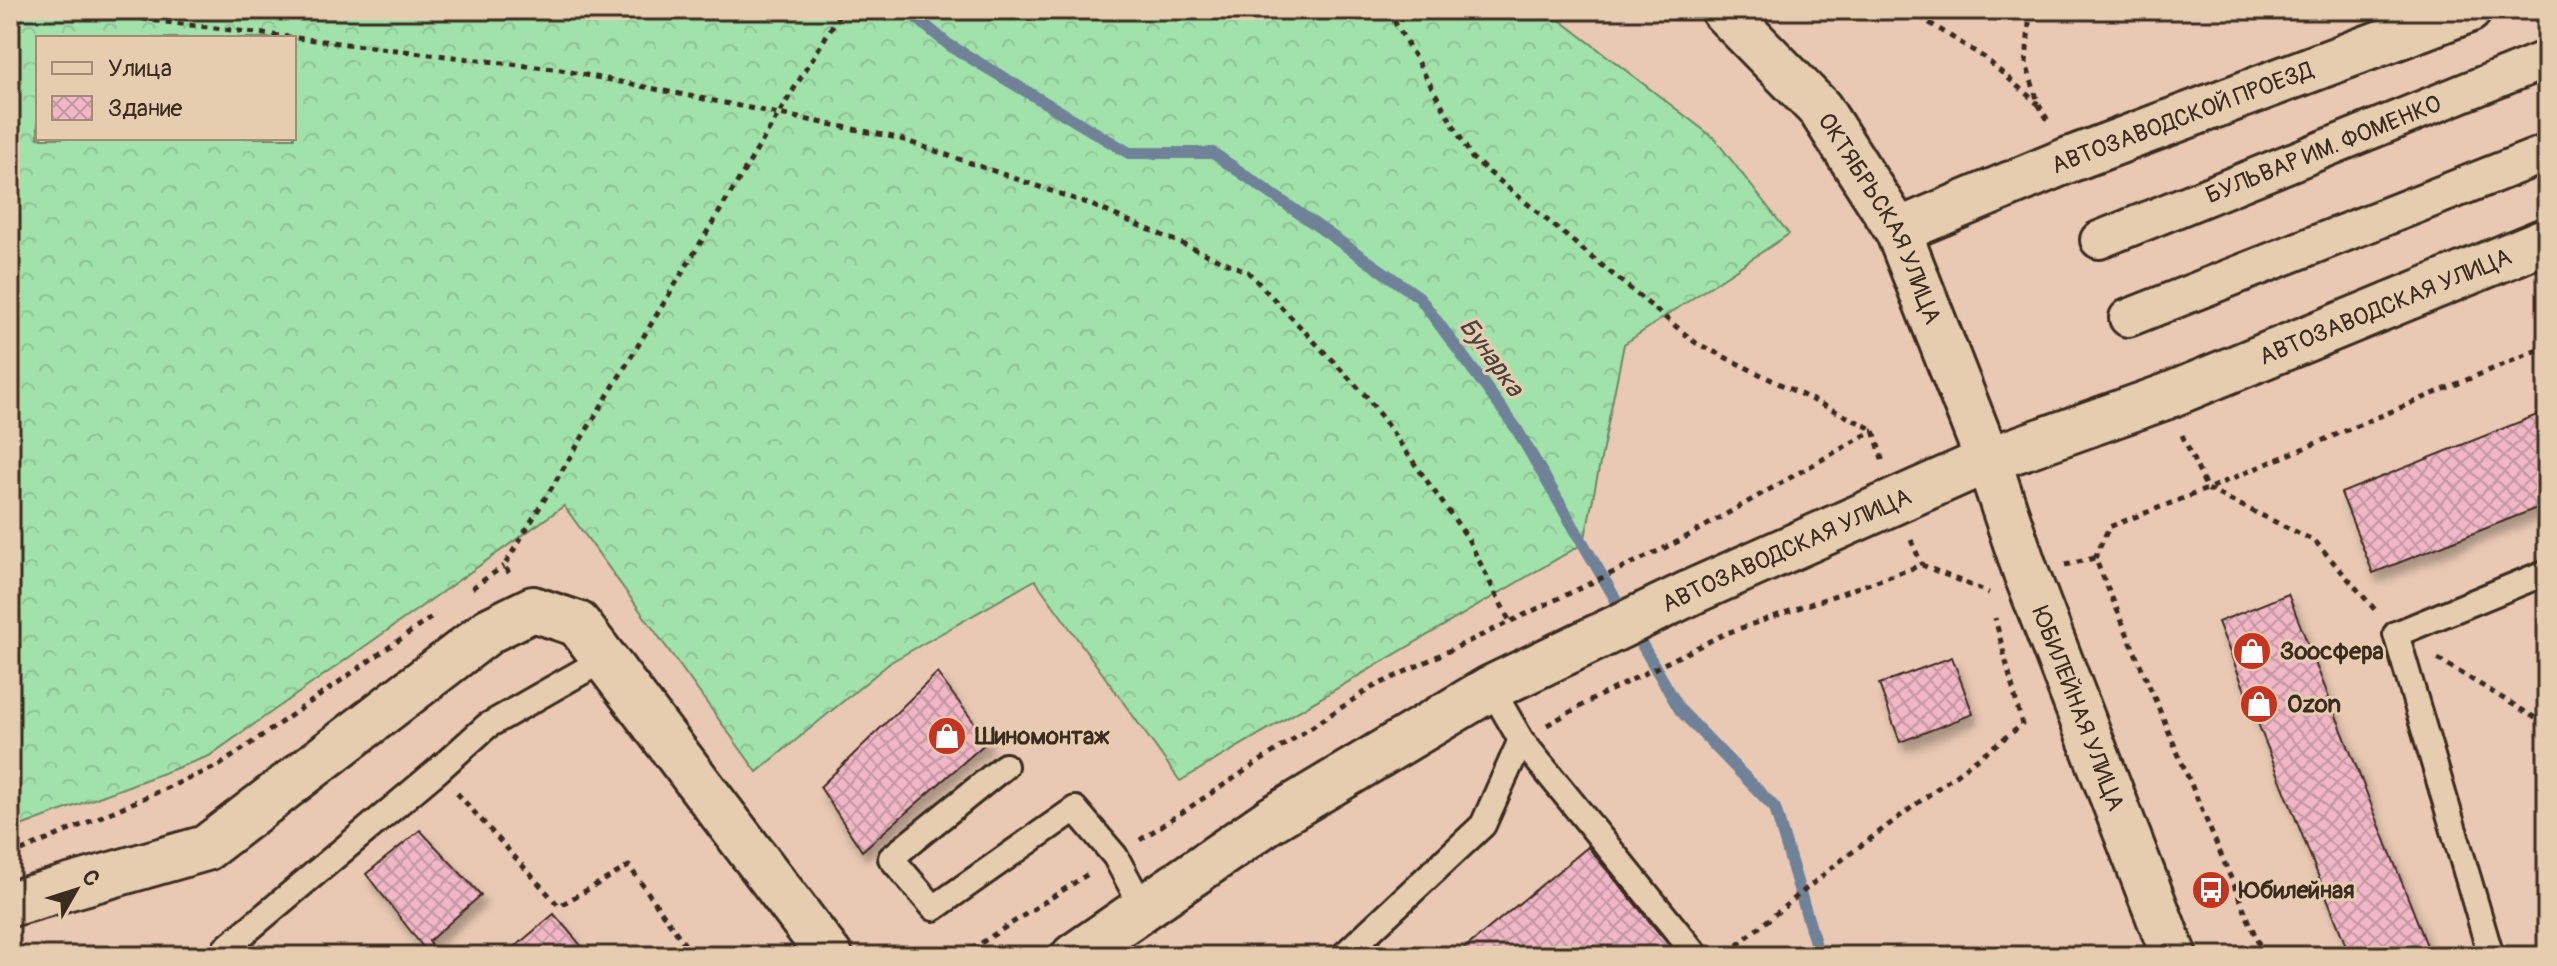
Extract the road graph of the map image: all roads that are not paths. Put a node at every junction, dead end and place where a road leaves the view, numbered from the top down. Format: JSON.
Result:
{"nodes":[{"id":1,"x":1723,"y":10,"type":"edge"},
{"id":2,"x":2469,"y":10,"type":"edge"},
{"id":3,"x":2547,"y":59,"type":"edge"},
{"id":4,"x":2547,"y":153,"type":"edge"},
{"id":5,"x":1898,"y":231,"type":"junction"},
{"id":6,"x":2099,"y":240,"type":"dead end"},
{"id":7,"x":2547,"y":240,"type":"edge"},
{"id":8,"x":2128,"y":318,"type":"dead end"},
{"id":9,"x":1988,"y":460,"type":"junction"},
{"id":10,"x":2547,"y":572,"type":"edge"},
{"id":11,"x":606,"y":658,"type":"junction"},
{"id":12,"x":1491,"y":688,"type":"junction"},
{"id":13,"x":1521,"y":740,"type":"junction"},
{"id":14,"x":1005,"y":766,"type":"dead end"},
{"id":15,"x":10,"y":904,"type":"edge"},
{"id":16,"x":1143,"y":908,"type":"junction"},
{"id":17,"x":1705,"y":954,"type":"edge"},
{"id":18,"x":229,"y":956,"type":"edge"},
{"id":19,"x":830,"y":956,"type":"edge"},
{"id":20,"x":1074,"y":956,"type":"edge"},
{"id":21,"x":1343,"y":956,"type":"edge"},
{"id":22,"x":2174,"y":956,"type":"edge"},
{"id":23,"x":2491,"y":956,"type":"edge"}],
"edges":[{"from":1,"to":5,"type":"street","name":"ОКТЯБРЬСКАЯ УЛИЦА"},
{"from":2,"to":5,"type":"street","name":"АВТОЗАВОДСКОЙ ПРОЕЗД"},
{"from":3,"to":6,"type":"street","name":"БУЛЬВАР ИМ. ФОМЕНКО"},
{"from":4,"to":8,"type":"street"},
{"from":5,"to":9,"type":"street","name":"ОКТЯБРЬСКАЯ УЛИЦА"},
{"from":7,"to":9,"type":"street","name":"АВТОЗАВОДСКАЯ УЛИЦА"},
{"from":9,"to":12,"type":"street","name":"АВТОЗАВОДСКАЯ УЛИЦА"},
{"from":9,"to":22,"type":"street","name":"ЮБИЛЕЙНАЯ УЛИЦА"},
{"from":10,"to":23,"type":"lane"},
{"from":11,"to":15,"type":"street"},
{"from":11,"to":18,"type":"lane"},
{"from":11,"to":19,"type":"street"},
{"from":12,"to":13,"type":"lane"},
{"from":12,"to":16,"type":"street","name":"АВТОЗАВОДСКАЯ УЛИЦА"},
{"from":13,"to":17,"type":"lane"},
{"from":13,"to":21,"type":"lane"},
{"from":14,"to":16,"type":"lane"},
{"from":16,"to":20,"type":"street","name":"АВТОЗАВОДСКАЯ УЛИЦА"}]}
